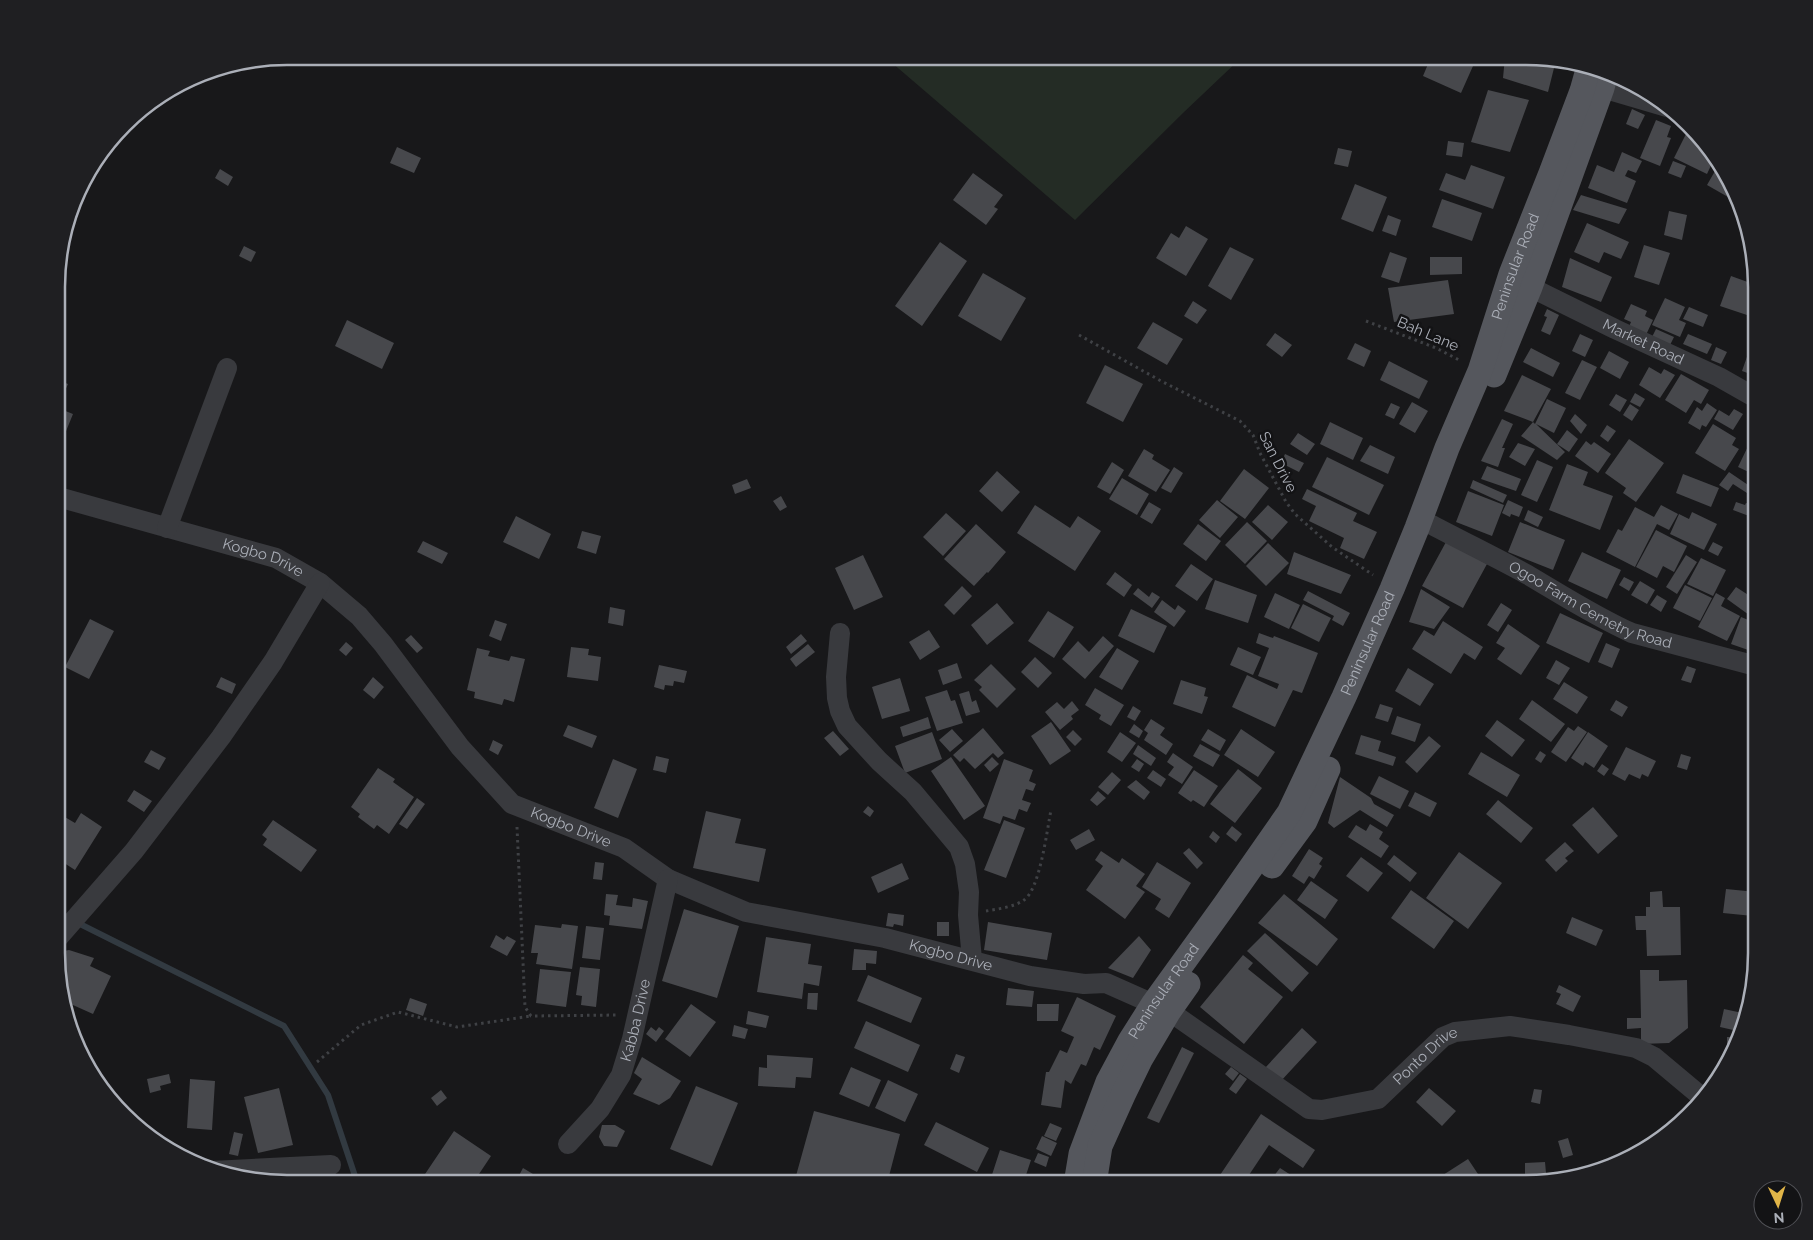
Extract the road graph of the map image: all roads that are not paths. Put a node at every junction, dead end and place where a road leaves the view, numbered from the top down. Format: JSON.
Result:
{"nodes":[{"id":1,"x":1587,"y":74,"type":"edge"},
{"id":2,"x":1604,"y":80,"type":"edge"},
{"id":3,"x":1628,"y":90,"type":"edge"},
{"id":4,"x":1530,"y":287,"type":"junction"},
{"id":5,"x":227,"y":368,"type":"dead end"},
{"id":6,"x":1748,"y":393,"type":"edge"},
{"id":7,"x":65,"y":499,"type":"edge"},
{"id":8,"x":1432,"y":525,"type":"junction"},
{"id":9,"x":167,"y":528,"type":"junction"},
{"id":10,"x":320,"y":582,"type":"junction"},
{"id":11,"x":840,"y":633,"type":"dead end"},
{"id":12,"x":1748,"y":664,"type":"edge"},
{"id":13,"x":668,"y":879,"type":"junction"},
{"id":14,"x":65,"y":930,"type":"edge"},
{"id":15,"x":972,"y":960,"type":"junction"},
{"id":16,"x":1162,"y":1007,"type":"junction"},
{"id":17,"x":1698,"y":1093,"type":"edge"},
{"id":18,"x":568,"y":1144,"type":"dead end"},
{"id":19,"x":330,"y":1165,"type":"dead end"},
{"id":20,"x":239,"y":1170,"type":"edge"},
{"id":21,"x":1078,"y":1175,"type":"edge"},
{"id":22,"x":1095,"y":1175,"type":"edge"}],
"edges":[{"from":1,"to":16,"type":"main road","name":"Peninsular Road"},
{"from":2,"to":3,"type":"street"},
{"from":2,"to":4,"type":"main road","name":"Peninsular Road"},
{"from":4,"to":6,"type":"street","name":"Market Road"},
{"from":4,"to":8,"type":"main road","name":"Peninsular Road"},
{"from":5,"to":9,"type":"street"},
{"from":7,"to":9,"type":"street","name":"Kogbo Drive"},
{"from":8,"to":12,"type":"street","name":"Ogoo Farm Cemetry Road"},
{"from":8,"to":16,"type":"main road","name":"Peninsular Road"},
{"from":9,"to":10,"type":"street","name":"Kogbo Drive"},
{"from":10,"to":13,"type":"street","name":"Kogbo Drive"},
{"from":10,"to":14,"type":"street"},
{"from":11,"to":15,"type":"street"},
{"from":13,"to":15,"type":"street","name":"Kogbo Drive"},
{"from":13,"to":18,"type":"street","name":"Kabba Drive"},
{"from":15,"to":16,"type":"street","name":"Kogbo Drive"},
{"from":16,"to":17,"type":"street","name":"Ponto Drive"},
{"from":16,"to":21,"type":"main road","name":"Peninsular Road"},
{"from":16,"to":22,"type":"main road","name":"Peninsular Road"},
{"from":19,"to":20,"type":"street"}]}
